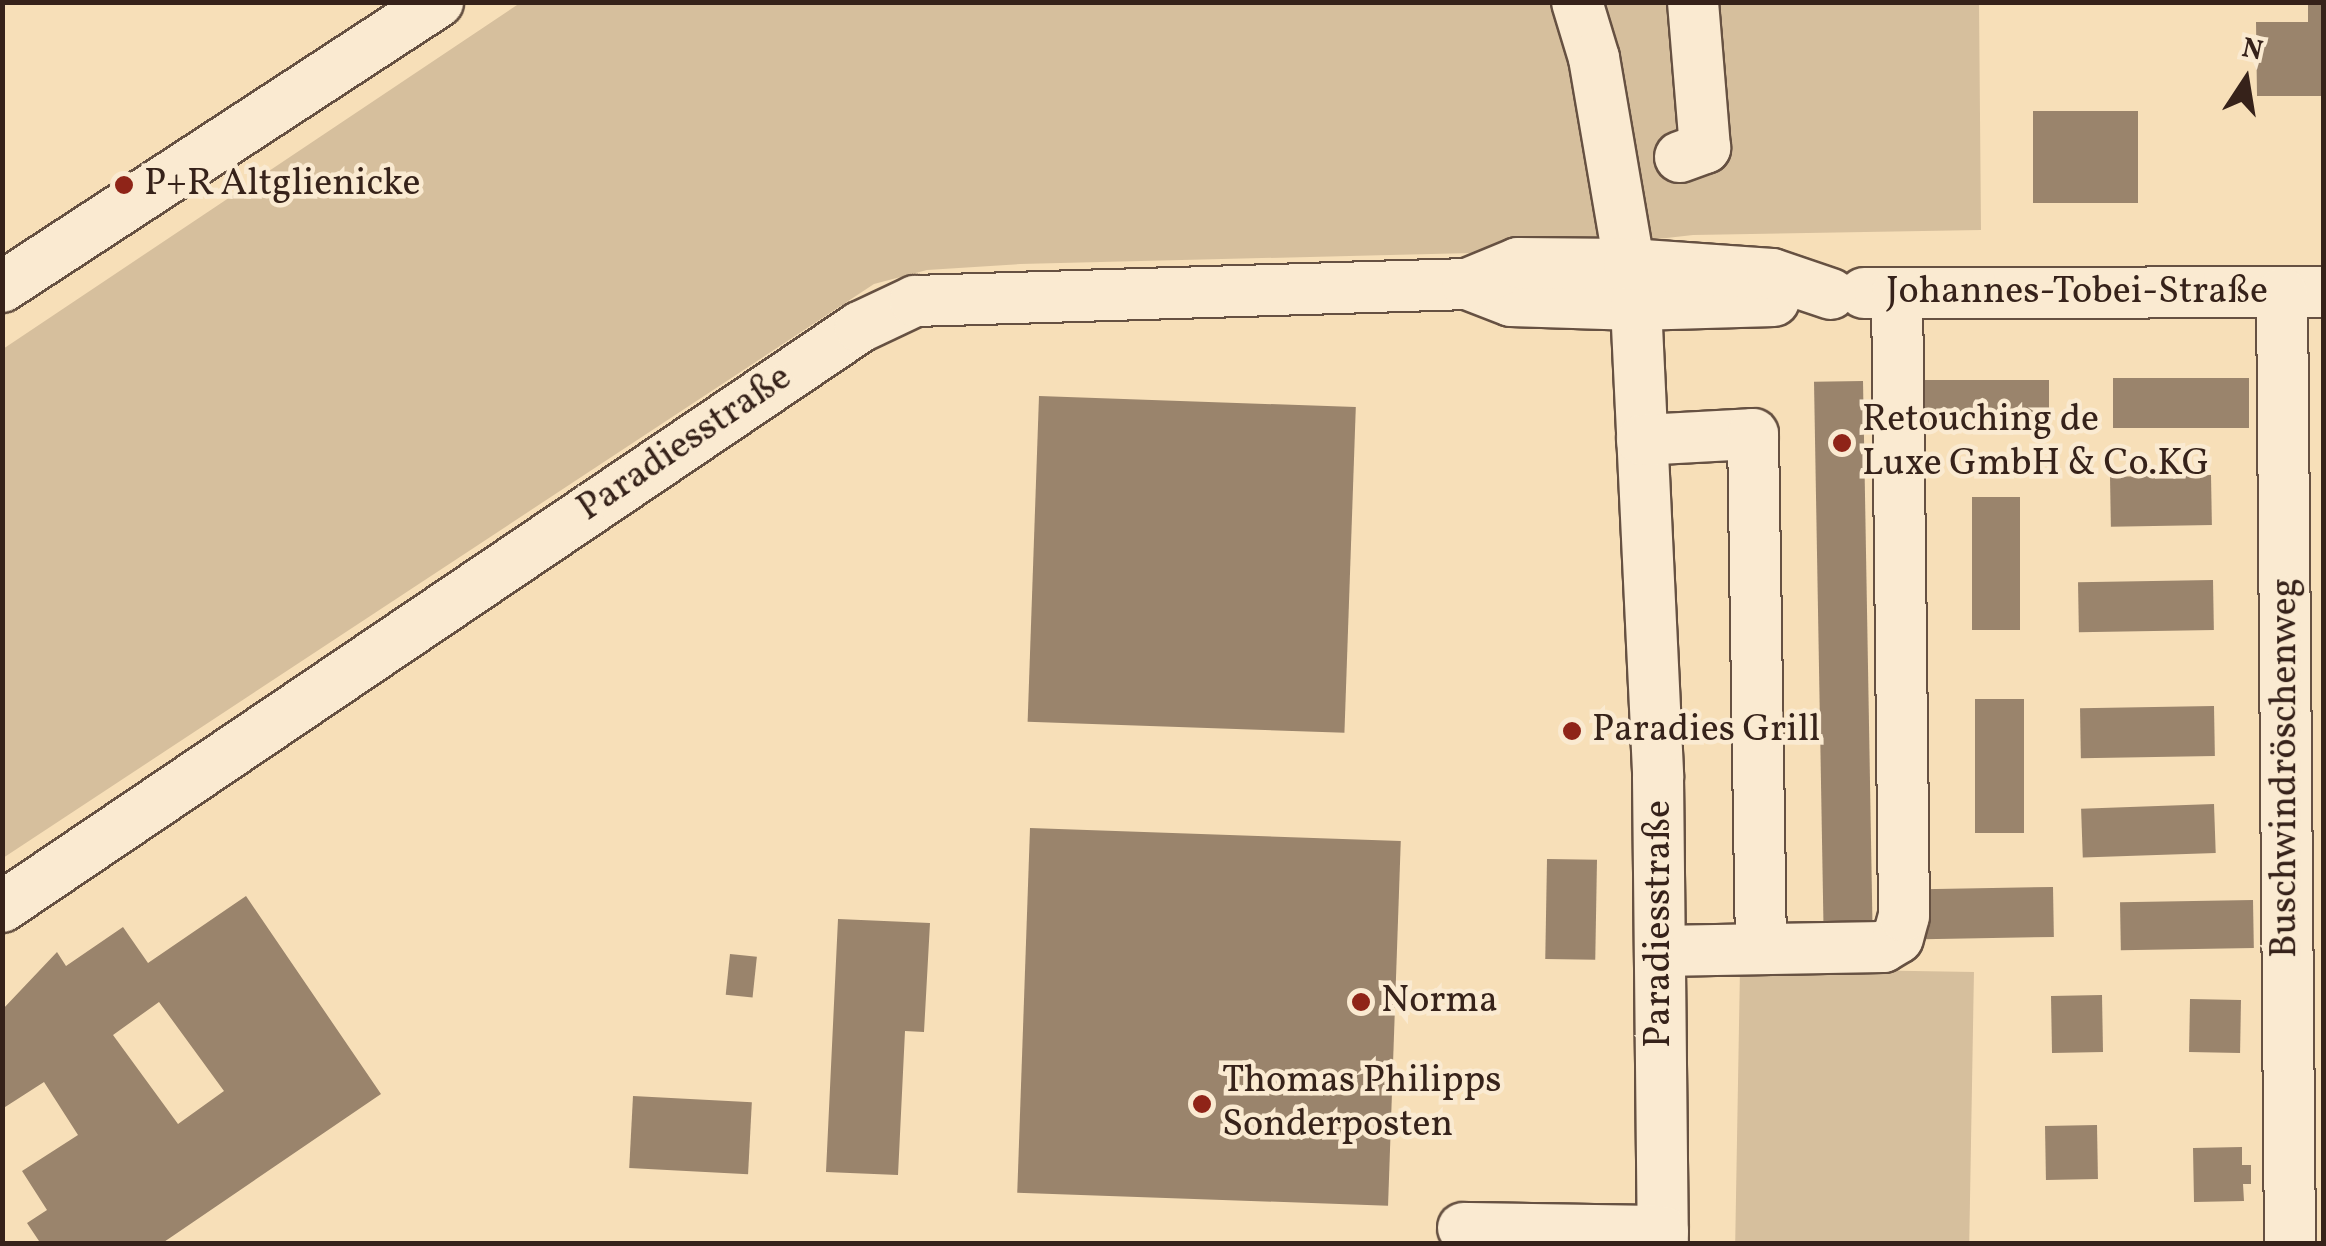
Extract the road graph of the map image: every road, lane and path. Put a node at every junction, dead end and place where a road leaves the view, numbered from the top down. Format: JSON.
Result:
{"nodes":[{"id":1,"x":438,"y":2,"type":"edge"},
{"id":2,"x":1578,"y":2,"type":"edge"},
{"id":3,"x":1692,"y":2,"type":"edge"},
{"id":4,"x":1680,"y":156,"type":"dead end"},
{"id":5,"x":1633,"y":284,"type":"junction"},
{"id":6,"x":2,"y":287,"type":"edge"},
{"id":7,"x":2302,"y":292,"type":"edge"},
{"id":8,"x":1896,"y":293,"type":"junction"},
{"id":9,"x":1642,"y":440,"type":"junction"},
{"id":10,"x":2304,"y":666,"type":"edge"},
{"id":11,"x":2,"y":907,"type":"edge"},
{"id":12,"x":1761,"y":949,"type":"junction"},
{"id":13,"x":1660,"y":951,"type":"junction"},
{"id":14,"x":1463,"y":1228,"type":"dead end"},
{"id":15,"x":1662,"y":1237,"type":"edge"},
{"id":16,"x":2290,"y":1244,"type":"edge"}],
"edges":[{"from":1,"to":6,"type":"street"},
{"from":2,"to":5,"type":"street","name":"Paradiesstraße"},
{"from":3,"to":4,"type":"street"},
{"from":5,"to":8,"type":"street","name":"Johannes-Tobei-Straße"},
{"from":5,"to":9,"type":"street","name":"Paradiesstraße"},
{"from":5,"to":11,"type":"street","name":"Paradiesstraße"},
{"from":7,"to":8,"type":"street","name":"Johannes-Tobei-Straße"},
{"from":7,"to":10,"type":"street","name":"Buschwindröschenweg"},
{"from":8,"to":12,"type":"street"},
{"from":9,"to":12,"type":"street"},
{"from":9,"to":13,"type":"street","name":"Paradiesstraße"},
{"from":10,"to":16,"type":"street","name":"Buschwindröschenweg"},
{"from":12,"to":13,"type":"street"},
{"from":13,"to":15,"type":"street","name":"Paradiesstraße"},
{"from":14,"to":15,"type":"street"}]}
